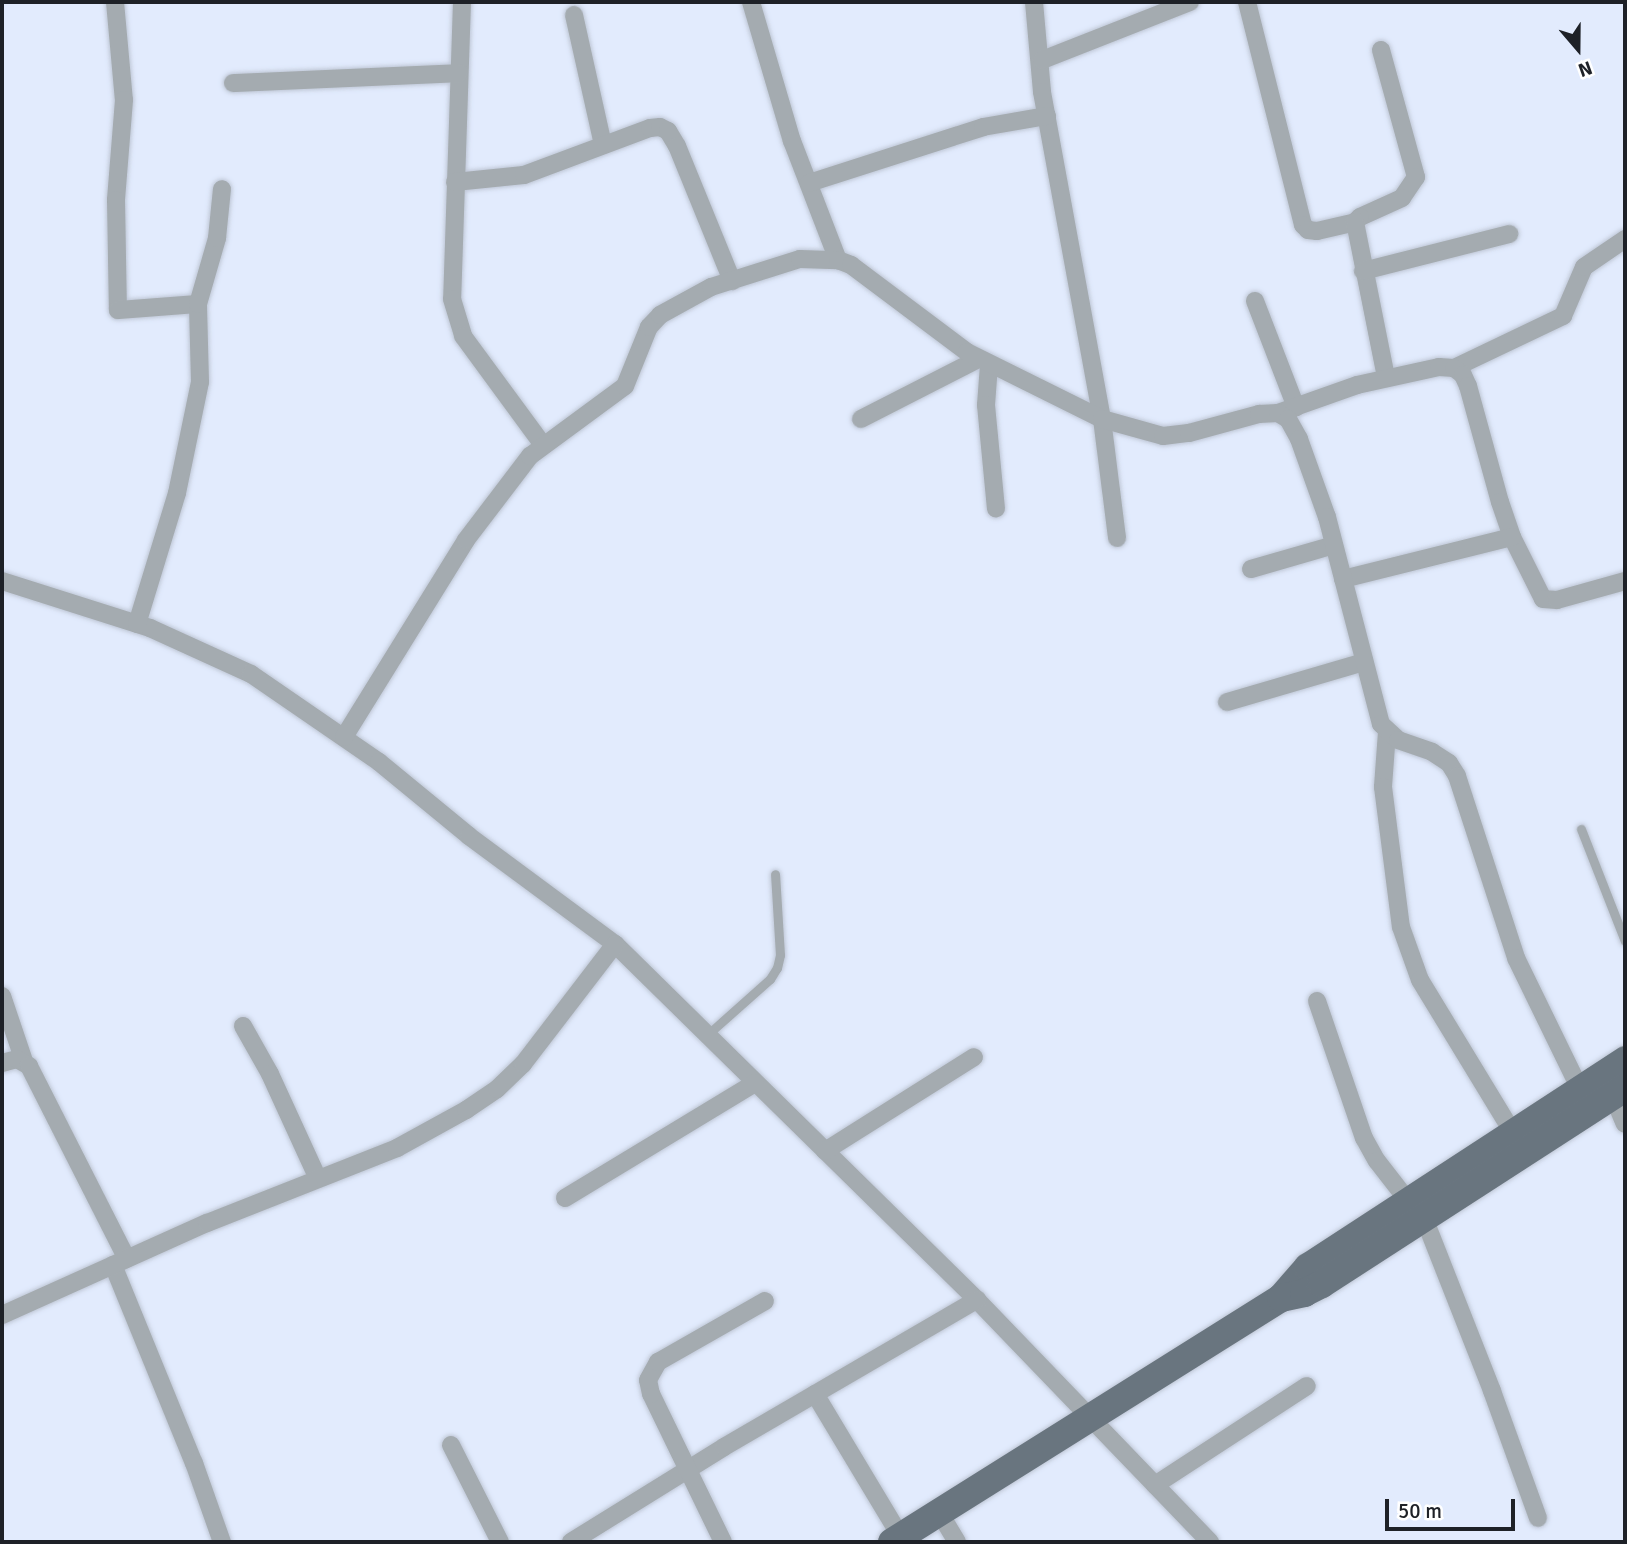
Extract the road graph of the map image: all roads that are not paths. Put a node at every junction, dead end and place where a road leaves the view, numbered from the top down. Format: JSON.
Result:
{"nodes":[{"id":1,"x":116,"y":2,"type":"edge"},
{"id":2,"x":462,"y":2,"type":"edge"},
{"id":3,"x":751,"y":2,"type":"edge"},
{"id":4,"x":1034,"y":2,"type":"edge"},
{"id":5,"x":1189,"y":2,"type":"edge"},
{"id":6,"x":1247,"y":2,"type":"edge"},
{"id":7,"x":574,"y":15,"type":"dead end"},
{"id":8,"x":1381,"y":50,"type":"dead end"},
{"id":9,"x":1042,"y":60,"type":"junction"},
{"id":10,"x":459,"y":73,"type":"junction"},
{"id":11,"x":233,"y":83,"type":"dead end"},
{"id":12,"x":1047,"y":116,"type":"junction"},
{"id":13,"x":603,"y":145,"type":"junction"},
{"id":14,"x":455,"y":182,"type":"junction"},
{"id":15,"x":808,"y":183,"type":"junction"},
{"id":16,"x":222,"y":189,"type":"dead end"},
{"id":17,"x":1355,"y":222,"type":"junction"},
{"id":18,"x":1509,"y":234,"type":"dead end"},
{"id":19,"x":1625,"y":239,"type":"edge"},
{"id":20,"x":838,"y":260,"type":"junction"},
{"id":21,"x":1363,"y":271,"type":"junction"},
{"id":22,"x":732,"y":281,"type":"junction"},
{"id":23,"x":1255,"y":301,"type":"dead end"},
{"id":24,"x":198,"y":304,"type":"junction"},
{"id":25,"x":984,"y":362,"type":"junction"},
{"id":26,"x":1454,"y":368,"type":"junction"},
{"id":27,"x":1387,"y":377,"type":"junction"},
{"id":28,"x":1296,"y":407,"type":"junction"},
{"id":29,"x":1278,"y":414,"type":"junction"},
{"id":30,"x":861,"y":419,"type":"dead end"},
{"id":31,"x":1102,"y":419,"type":"junction"},
{"id":32,"x":543,"y":445,"type":"junction"},
{"id":33,"x":996,"y":509,"type":"dead end"},
{"id":34,"x":1512,"y":537,"type":"junction"},
{"id":35,"x":1117,"y":538,"type":"dead end"},
{"id":36,"x":1334,"y":545,"type":"junction"},
{"id":37,"x":1251,"y":569,"type":"dead end"},
{"id":38,"x":1343,"y":579,"type":"junction"},
{"id":39,"x":2,"y":581,"type":"edge"},
{"id":40,"x":1625,"y":581,"type":"edge"},
{"id":41,"x":137,"y":624,"type":"junction"},
{"id":42,"x":1364,"y":662,"type":"junction"},
{"id":43,"x":1227,"y":702,"type":"dead end"},
{"id":44,"x":1387,"y":732,"type":"junction"},
{"id":45,"x":344,"y":737,"type":"junction"},
{"id":46,"x":1581,"y":829,"type":"dead end"},
{"id":47,"x":775,"y":874,"type":"dead end"},
{"id":48,"x":1625,"y":941,"type":"edge"},
{"id":49,"x":615,"y":944,"type":"junction"},
{"id":50,"x":2,"y":996,"type":"edge"},
{"id":51,"x":1318,"y":1001,"type":"dead end"},
{"id":52,"x":243,"y":1026,"type":"dead end"},
{"id":53,"x":707,"y":1035,"type":"junction"},
{"id":54,"x":974,"y":1057,"type":"dead end"},
{"id":55,"x":24,"y":1060,"type":"junction"},
{"id":56,"x":1625,"y":1060,"type":"edge"},
{"id":57,"x":2,"y":1063,"type":"edge"},
{"id":58,"x":755,"y":1083,"type":"junction"},
{"id":59,"x":1580,"y":1089,"type":"junction"},
{"id":60,"x":1619,"y":1092,"type":"edge"},
{"id":61,"x":1625,"y":1124,"type":"edge"},
{"id":62,"x":1513,"y":1133,"type":"junction"},
{"id":63,"x":825,"y":1151,"type":"junction"},
{"id":64,"x":318,"y":1179,"type":"junction"},
{"id":65,"x":565,"y":1198,"type":"dead end"},
{"id":66,"x":1416,"y":1210,"type":"junction"},
{"id":67,"x":120,"y":1262,"type":"junction"},
{"id":68,"x":978,"y":1300,"type":"junction"},
{"id":69,"x":765,"y":1301,"type":"dead end"},
{"id":70,"x":2,"y":1315,"type":"edge"},
{"id":71,"x":1307,"y":1385,"type":"dead end"},
{"id":72,"x":815,"y":1394,"type":"junction"},
{"id":73,"x":1089,"y":1417,"type":"junction"},
{"id":74,"x":451,"y":1445,"type":"dead end"},
{"id":75,"x":687,"y":1470,"type":"junction"},
{"id":76,"x":1155,"y":1485,"type":"junction"},
{"id":77,"x":939,"y":1512,"type":"junction"},
{"id":78,"x":1538,"y":1518,"type":"dead end"},
{"id":79,"x":896,"y":1539,"type":"edge"},
{"id":80,"x":222,"y":1542,"type":"edge"},
{"id":81,"x":500,"y":1542,"type":"edge"},
{"id":82,"x":571,"y":1542,"type":"edge"},
{"id":83,"x":723,"y":1542,"type":"edge"},
{"id":84,"x":957,"y":1542,"type":"edge"},
{"id":85,"x":1210,"y":1542,"type":"edge"}],
"edges":[{"from":1,"to":24,"type":"street"},
{"from":2,"to":10,"type":"street"},
{"from":3,"to":15,"type":"street"},
{"from":4,"to":9,"type":"street"},
{"from":5,"to":9,"type":"street"},
{"from":6,"to":17,"type":"street"},
{"from":7,"to":13,"type":"street"},
{"from":8,"to":17,"type":"street"},
{"from":9,"to":12,"type":"street"},
{"from":10,"to":11,"type":"street"},
{"from":10,"to":14,"type":"street"},
{"from":12,"to":15,"type":"street"},
{"from":12,"to":31,"type":"street"},
{"from":13,"to":14,"type":"street"},
{"from":13,"to":22,"type":"street"},
{"from":14,"to":32,"type":"street"},
{"from":15,"to":20,"type":"street"},
{"from":16,"to":24,"type":"street"},
{"from":17,"to":21,"type":"street"},
{"from":18,"to":21,"type":"street"},
{"from":19,"to":26,"type":"street"},
{"from":20,"to":22,"type":"street"},
{"from":20,"to":25,"type":"street"},
{"from":21,"to":27,"type":"street"},
{"from":22,"to":32,"type":"street"},
{"from":23,"to":28,"type":"street"},
{"from":24,"to":41,"type":"street"},
{"from":25,"to":30,"type":"street"},
{"from":25,"to":31,"type":"street"},
{"from":25,"to":33,"type":"street"},
{"from":26,"to":27,"type":"street"},
{"from":26,"to":34,"type":"street"},
{"from":27,"to":28,"type":"street"},
{"from":28,"to":29,"type":"street"},
{"from":29,"to":31,"type":"street"},
{"from":29,"to":36,"type":"street"},
{"from":31,"to":35,"type":"street"},
{"from":32,"to":45,"type":"street"},
{"from":34,"to":38,"type":"street"},
{"from":34,"to":40,"type":"street"},
{"from":36,"to":37,"type":"street"},
{"from":36,"to":38,"type":"street"},
{"from":38,"to":42,"type":"street"},
{"from":39,"to":41,"type":"street"},
{"from":41,"to":45,"type":"street"},
{"from":42,"to":43,"type":"street"},
{"from":42,"to":44,"type":"street"},
{"from":44,"to":59,"type":"street"},
{"from":44,"to":62,"type":"street"},
{"from":45,"to":49,"type":"street"},
{"from":46,"to":48,"type":"lane"},
{"from":47,"to":53,"type":"lane"},
{"from":49,"to":53,"type":"street"},
{"from":49,"to":64,"type":"street"},
{"from":50,"to":55,"type":"street"},
{"from":51,"to":66,"type":"street"},
{"from":52,"to":64,"type":"street"},
{"from":53,"to":58,"type":"street"},
{"from":54,"to":63,"type":"street"},
{"from":55,"to":57,"type":"street"},
{"from":55,"to":67,"type":"street"},
{"from":56,"to":59,"type":"main road"},
{"from":58,"to":63,"type":"street"},
{"from":58,"to":65,"type":"street"},
{"from":59,"to":62,"type":"main road"},
{"from":60,"to":61,"type":"street"},
{"from":60,"to":66,"type":"main road"},
{"from":62,"to":66,"type":"main road"},
{"from":63,"to":68,"type":"street"},
{"from":64,"to":67,"type":"street"},
{"from":66,"to":73,"type":"main road"},
{"from":66,"to":78,"type":"street"},
{"from":67,"to":70,"type":"street"},
{"from":67,"to":80,"type":"street"},
{"from":68,"to":72,"type":"street"},
{"from":68,"to":73,"type":"street"},
{"from":69,"to":75,"type":"street"},
{"from":71,"to":76,"type":"street"},
{"from":72,"to":75,"type":"street"},
{"from":72,"to":79,"type":"street"},
{"from":73,"to":76,"type":"street"},
{"from":73,"to":77,"type":"main road"},
{"from":74,"to":81,"type":"street"},
{"from":75,"to":82,"type":"street"},
{"from":75,"to":83,"type":"street"},
{"from":76,"to":85,"type":"street"},
{"from":77,"to":79,"type":"main road"},
{"from":77,"to":84,"type":"street"}]}
